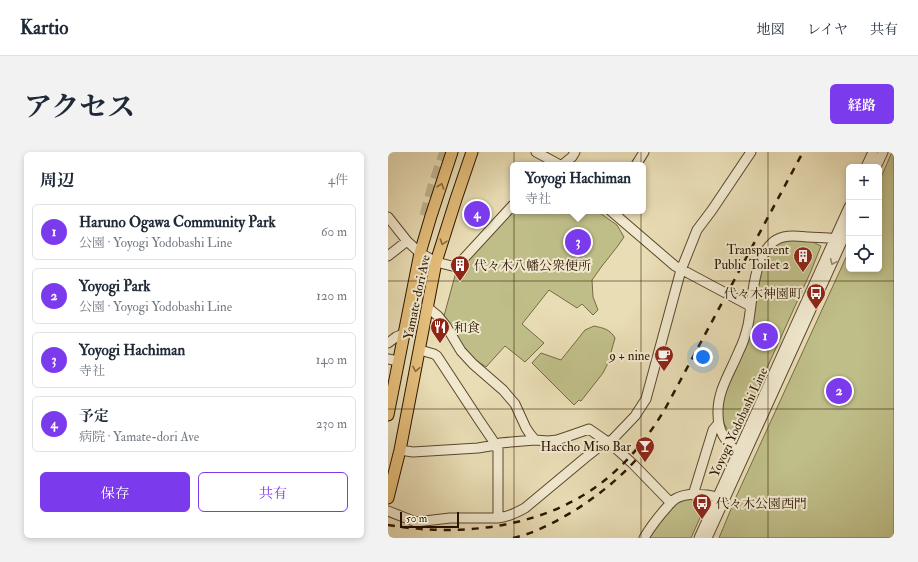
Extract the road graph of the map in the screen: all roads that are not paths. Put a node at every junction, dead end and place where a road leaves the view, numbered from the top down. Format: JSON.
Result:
{"nodes":[{"id":1,"x":452,"y":152,"type":"edge"},
{"id":2,"x":472,"y":152,"type":"edge"},
{"id":3,"x":536,"y":152,"type":"edge"},
{"id":4,"x":575,"y":152,"type":"edge"},
{"id":5,"x":644,"y":152,"type":"edge"},
{"id":6,"x":751,"y":152,"type":"edge"},
{"id":7,"x":873,"y":152,"type":"edge"},
{"id":8,"x":883,"y":152,"type":"edge"},
{"id":9,"x":555,"y":162,"type":"edge"},
{"id":10,"x":565,"y":162,"type":"edge"},
{"id":11,"x":638,"y":162,"type":"edge"},
{"id":12,"x":867,"y":164,"type":"edge"},
{"id":13,"x":877,"y":164,"type":"edge"},
{"id":14,"x":467,"y":167,"type":"junction"},
{"id":15,"x":510,"y":208,"type":"edge"},
{"id":16,"x":614,"y":214,"type":"edge"},
{"id":17,"x":846,"y":214,"type":"edge"},
{"id":18,"x":431,"y":216,"type":"junction"},
{"id":19,"x":388,"y":217,"type":"edge"},
{"id":20,"x":846,"y":233,"type":"edge"},
{"id":21,"x":835,"y":239,"type":"junction"},
{"id":22,"x":407,"y":241,"type":"junction"},
{"id":23,"x":420,"y":252,"type":"junction"},
{"id":24,"x":388,"y":256,"type":"edge"},
{"id":25,"x":436,"y":262,"type":"junction"},
{"id":26,"x":681,"y":270,"type":"junction"},
{"id":27,"x":750,"y":306,"type":"junction"},
{"id":28,"x":427,"y":307,"type":"junction"},
{"id":29,"x":403,"y":334,"type":"junction"},
{"id":30,"x":388,"y":342,"type":"edge"},
{"id":31,"x":420,"y":350,"type":"junction"},
{"id":32,"x":393,"y":360,"type":"edge"},
{"id":33,"x":388,"y":414,"type":"edge"},
{"id":34,"x":718,"y":424,"type":"junction"},
{"id":35,"x":535,"y":440,"type":"junction"},
{"id":36,"x":608,"y":442,"type":"junction"},
{"id":37,"x":496,"y":445,"type":"junction"},
{"id":38,"x":400,"y":450,"type":"junction"},
{"id":39,"x":738,"y":452,"type":"junction"},
{"id":40,"x":693,"y":494,"type":"junction"},
{"id":41,"x":718,"y":497,"type":"junction"},
{"id":42,"x":388,"y":498,"type":"edge"},
{"id":43,"x":671,"y":503,"type":"junction"},
{"id":44,"x":388,"y":511,"type":"edge"},
{"id":45,"x":498,"y":518,"type":"junction"},
{"id":46,"x":644,"y":538,"type":"edge"},
{"id":47,"x":699,"y":538,"type":"edge"},
{"id":48,"x":707,"y":538,"type":"edge"}],
"edges":[{"from":18,"to":1,"type":"main road","name":"Yamate-dori Ave","one_way":true},
{"from":2,"to":14,"type":"main road","name":"Yamate-dori Ave"},
{"from":3,"to":9,"type":"street"},
{"from":4,"to":10,"type":"street"},
{"from":5,"to":11,"type":"street"},
{"from":6,"to":26,"type":"street"},
{"from":7,"to":12,"type":"street"},
{"from":8,"to":13,"type":"street"},
{"from":14,"to":18,"type":"main road"},
{"from":14,"to":25,"type":"main road","name":"Yamate-dori Ave","one_way":true},
{"from":15,"to":25,"type":"street"},
{"from":16,"to":26,"type":"street"},
{"from":17,"to":21,"type":"street","name":"Yoyogi Yodobashi Line"},
{"from":18,"to":23,"type":"main road","name":"Yamate-dori Ave"},
{"from":19,"to":22,"type":"street"},
{"from":20,"to":48,"type":"street","name":"Yoyogi Yodobashi Line","one_way":true},
{"from":21,"to":27,"type":"street"},
{"from":21,"to":39,"type":"street","name":"Yoyogi Yodobashi Line"},
{"from":22,"to":23,"type":"street"},
{"from":22,"to":24,"type":"street"},
{"from":23,"to":25,"type":"street"},
{"from":23,"to":29,"type":"main road","name":"Yamate-dori Ave"},
{"from":25,"to":28,"type":"main road","name":"Yamate-dori Ave"},
{"from":26,"to":27,"type":"street"},
{"from":26,"to":36,"type":"street"},
{"from":27,"to":34,"type":"street"},
{"from":28,"to":31,"type":"main road","name":"Yamate-dori Ave"},
{"from":28,"to":35,"type":"street"},
{"from":29,"to":30,"type":"street"},
{"from":29,"to":32,"type":"main road","name":"Yamate-dori Ave"},
{"from":31,"to":37,"type":"street"},
{"from":31,"to":38,"type":"main road","name":"Yamate-dori Ave","one_way":true},
{"from":32,"to":33,"type":"main road","name":"Yamate-dori Ave"},
{"from":34,"to":39,"type":"street"},
{"from":34,"to":40,"type":"street"},
{"from":35,"to":36,"type":"street"},
{"from":35,"to":37,"type":"street"},
{"from":36,"to":43,"type":"street"},
{"from":36,"to":45,"type":"street"},
{"from":37,"to":38,"type":"street"},
{"from":37,"to":45,"type":"street"},
{"from":38,"to":42,"type":"main road","name":"Yamate-dori Ave"},
{"from":39,"to":41,"type":"street","name":"Yoyogi Yodobashi Line"},
{"from":40,"to":41,"type":"street"},
{"from":40,"to":43,"type":"street"},
{"from":41,"to":47,"type":"street","name":"Yoyogi Yodobashi Line"},
{"from":43,"to":46,"type":"street"},
{"from":44,"to":45,"type":"street"}]}
